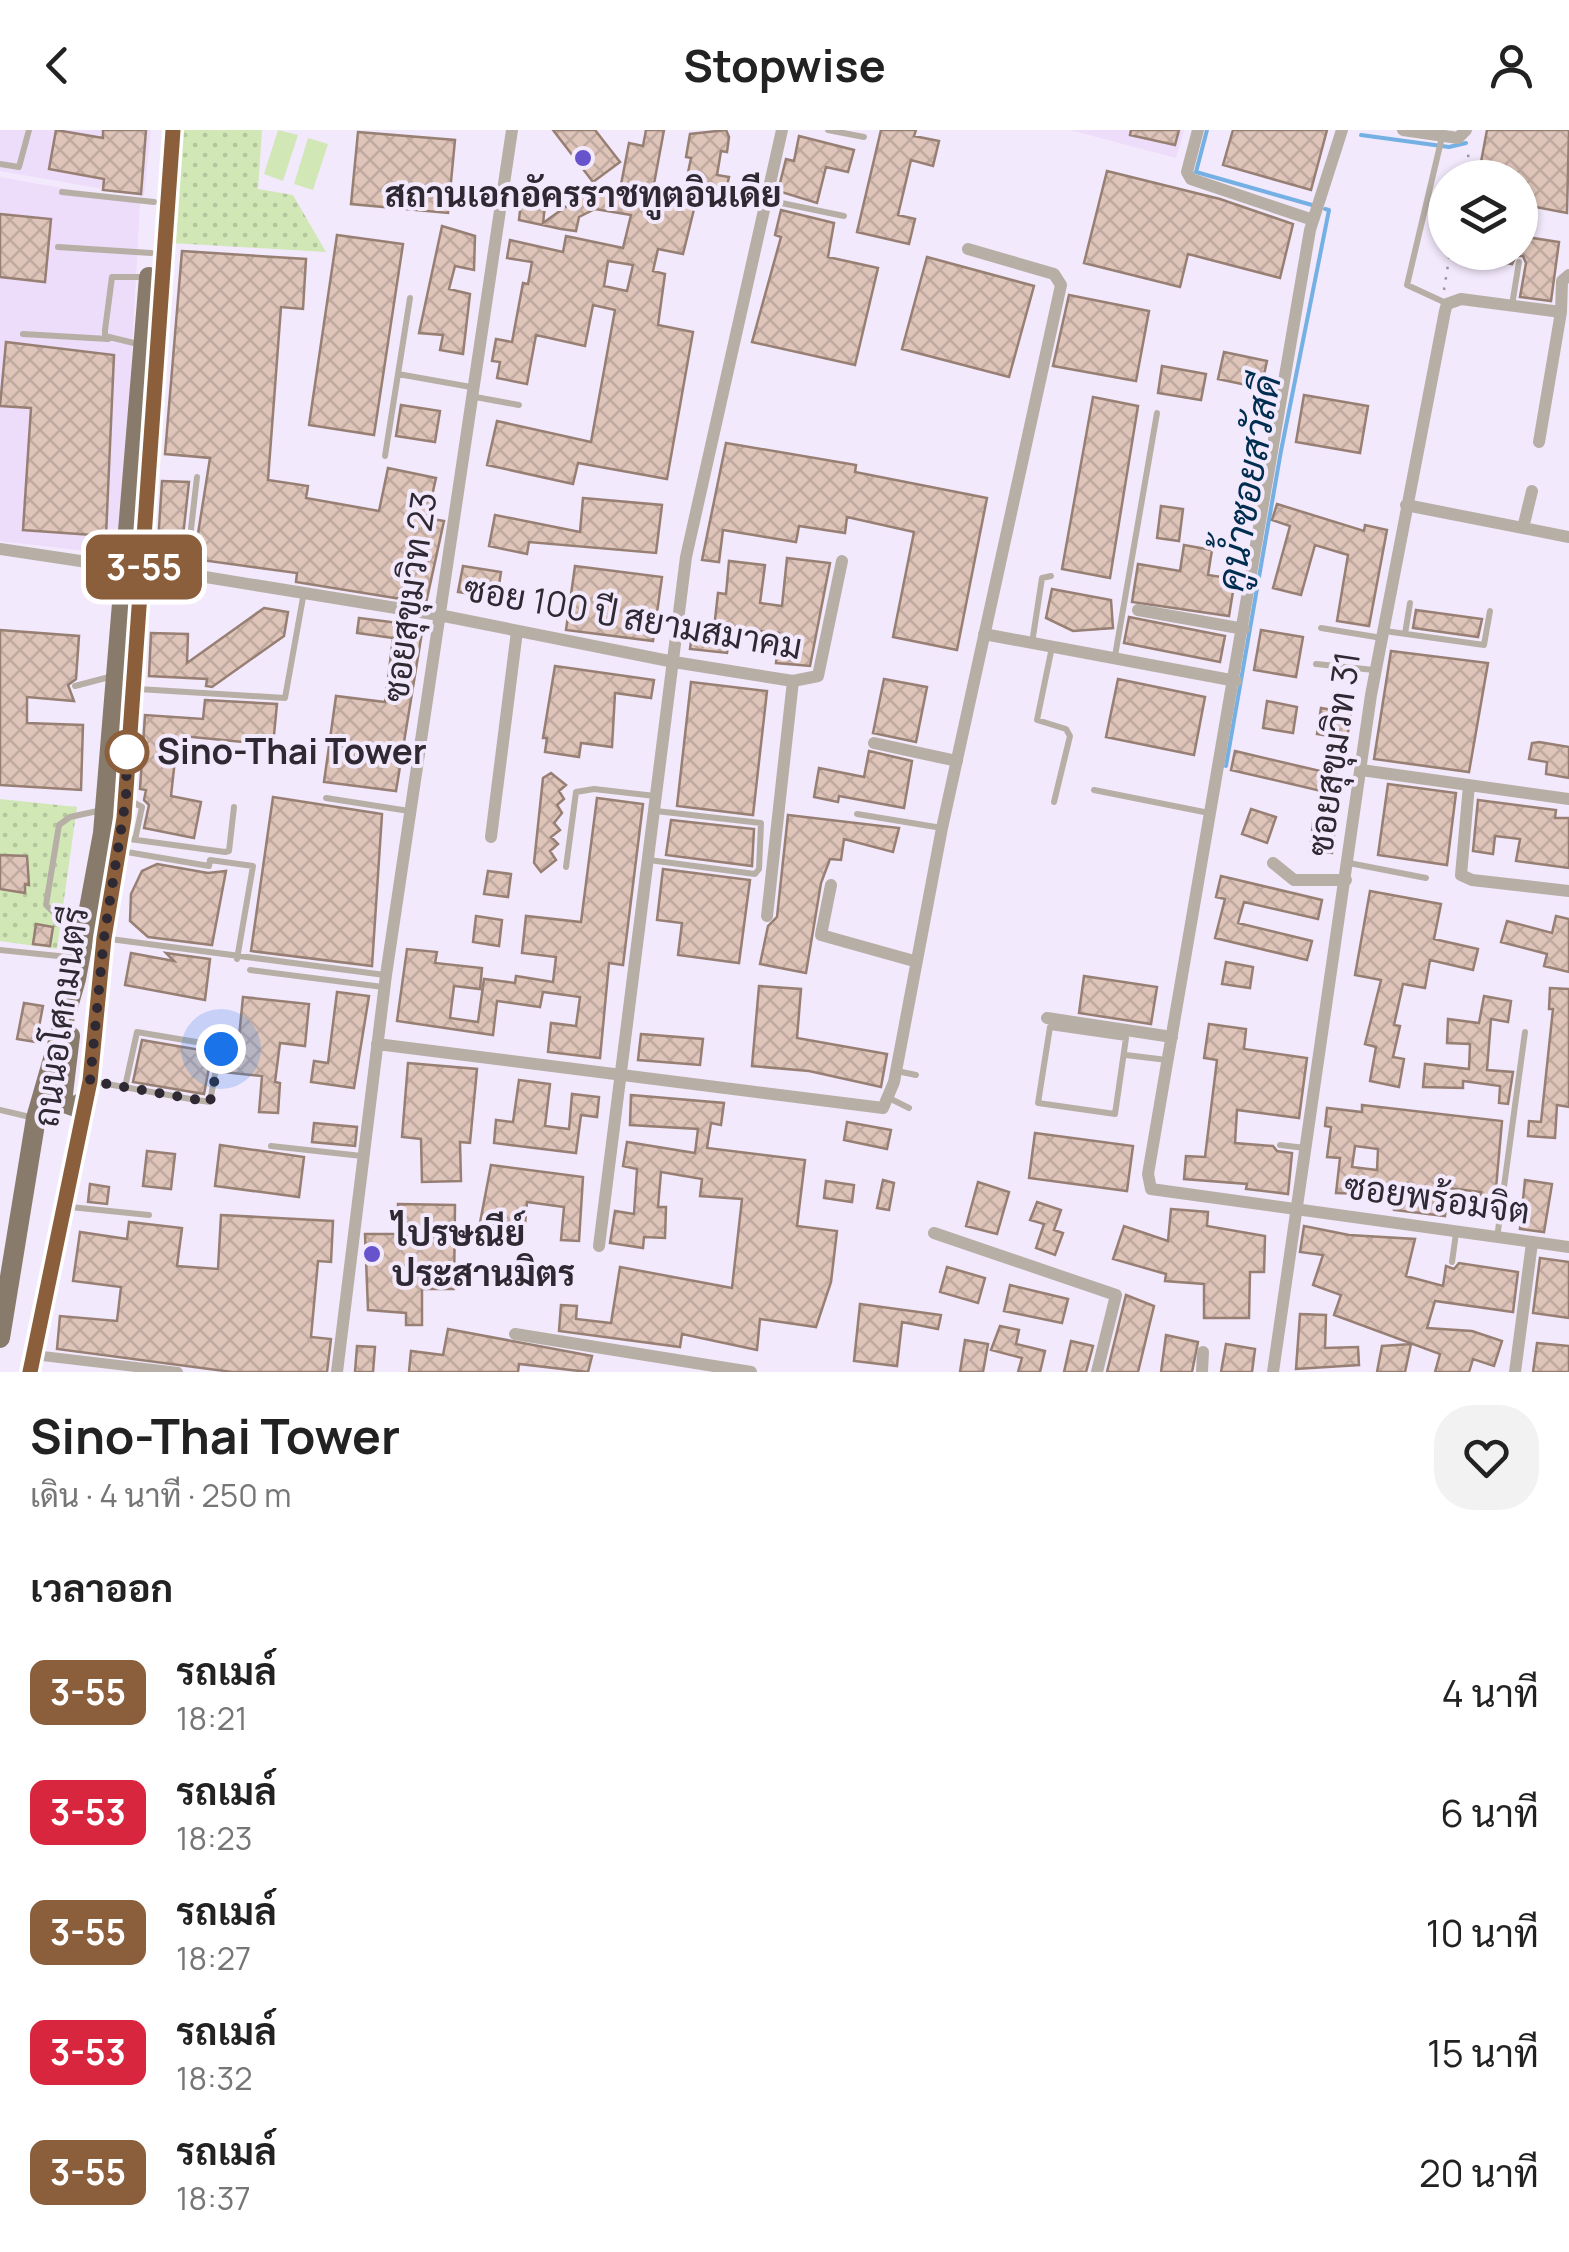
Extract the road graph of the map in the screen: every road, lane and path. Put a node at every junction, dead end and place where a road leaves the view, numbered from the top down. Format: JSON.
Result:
{"nodes":[{"id":1,"x":28,"y":130,"type":"edge"},
{"id":2,"x":160,"y":130,"type":"edge"},
{"id":3,"x":172,"y":130,"type":"edge"},
{"id":4,"x":512,"y":130,"type":"edge"},
{"id":5,"x":782,"y":130,"type":"edge"},
{"id":6,"x":828,"y":130,"type":"edge"},
{"id":7,"x":1198,"y":130,"type":"edge"},
{"id":8,"x":1342,"y":130,"type":"edge"},
{"id":9,"x":1403,"y":130,"type":"edge"},
{"id":10,"x":1466,"y":131,"type":"edge"},
{"id":11,"x":864,"y":138,"type":"dead end"},
{"id":12,"x":1441,"y":143,"type":"junction"},
{"id":13,"x":1468,"y":160,"type":"edge"},
{"id":14,"x":0,"y":164,"type":"edge"},
{"id":15,"x":62,"y":192,"type":"dead end"},
{"id":16,"x":766,"y":200,"type":"junction"},
{"id":17,"x":154,"y":202,"type":"junction"},
{"id":18,"x":844,"y":216,"type":"dead end"},
{"id":19,"x":1313,"y":220,"type":"junction"},
{"id":20,"x":58,"y":247,"type":"dead end"},
{"id":21,"x":968,"y":249,"type":"dead end"},
{"id":22,"x":151,"y":253,"type":"junction"},
{"id":23,"x":1447,"y":270,"type":"edge"},
{"id":24,"x":1518,"y":270,"type":"edge"},
{"id":25,"x":1569,"y":276,"type":"edge"},
{"id":26,"x":149,"y":277,"type":"junction"},
{"id":27,"x":410,"y":298,"type":"dead end"},
{"id":28,"x":1450,"y":302,"type":"junction"},
{"id":29,"x":1512,"y":306,"type":"junction"},
{"id":30,"x":1561,"y":312,"type":"junction"},
{"id":31,"x":23,"y":334,"type":"dead end"},
{"id":32,"x":114,"y":339,"type":"junction"},
{"id":33,"x":144,"y":344,"type":"junction"},
{"id":34,"x":398,"y":374,"type":"junction"},
{"id":35,"x":470,"y":391,"type":"junction"},
{"id":36,"x":519,"y":405,"type":"dead end"},
{"id":37,"x":1157,"y":413,"type":"dead end"},
{"id":38,"x":1539,"y":442,"type":"dead end"},
{"id":39,"x":385,"y":456,"type":"dead end"},
{"id":40,"x":196,"y":477,"type":"dead end"},
{"id":41,"x":1532,"y":491,"type":"dead end"},
{"id":42,"x":1406,"y":505,"type":"junction"},
{"id":43,"x":1524,"y":528,"type":"junction"},
{"id":44,"x":1569,"y":537,"type":"edge"},
{"id":45,"x":0,"y":550,"type":"edge"},
{"id":46,"x":842,"y":561,"type":"dead end"},
{"id":47,"x":135,"y":568,"type":"junction"},
{"id":48,"x":186,"y":574,"type":"junction"},
{"id":49,"x":1052,"y":576,"type":"dead end"},
{"id":50,"x":304,"y":592,"type":"junction"},
{"id":51,"x":1410,"y":603,"type":"dead end"},
{"id":52,"x":1138,"y":610,"type":"dead end"},
{"id":53,"x":1490,"y":611,"type":"dead end"},
{"id":54,"x":438,"y":615,"type":"junction"},
{"id":55,"x":1321,"y":628,"type":"dead end"},
{"id":56,"x":1244,"y":629,"type":"junction"},
{"id":57,"x":517,"y":632,"type":"junction"},
{"id":58,"x":984,"y":634,"type":"junction"},
{"id":59,"x":1405,"y":634,"type":"junction"},
{"id":60,"x":1383,"y":635,"type":"junction"},
{"id":61,"x":1032,"y":643,"type":"junction"},
{"id":62,"x":1052,"y":646,"type":"junction"},
{"id":63,"x":1114,"y":658,"type":"junction"},
{"id":64,"x":674,"y":662,"type":"junction"},
{"id":65,"x":1316,"y":664,"type":"dead end"},
{"id":66,"x":1376,"y":670,"type":"junction"},
{"id":67,"x":793,"y":681,"type":"junction"},
{"id":68,"x":1236,"y":681,"type":"junction"},
{"id":69,"x":123,"y":682,"type":"junction"},
{"id":70,"x":75,"y":686,"type":"dead end"},
{"id":71,"x":874,"y":743,"type":"dead end"},
{"id":72,"x":957,"y":761,"type":"junction"},
{"id":73,"x":1362,"y":770,"type":"junction"},
{"id":74,"x":1470,"y":785,"type":"junction"},
{"id":75,"x":1094,"y":790,"type":"dead end"},
{"id":76,"x":326,"y":798,"type":"dead end"},
{"id":77,"x":1569,"y":799,"type":"edge"},
{"id":78,"x":1054,"y":802,"type":"dead end"},
{"id":79,"x":655,"y":803,"type":"junction"},
{"id":80,"x":234,"y":806,"type":"dead end"},
{"id":81,"x":106,"y":810,"type":"junction"},
{"id":82,"x":410,"y":811,"type":"junction"},
{"id":83,"x":1209,"y":813,"type":"junction"},
{"id":84,"x":857,"y":814,"type":"dead end"},
{"id":85,"x":942,"y":828,"type":"junction"},
{"id":86,"x":490,"y":837,"type":"dead end"},
{"id":87,"x":125,"y":843,"type":"junction"},
{"id":88,"x":648,"y":860,"type":"junction"},
{"id":89,"x":1272,"y":864,"type":"dead end"},
{"id":90,"x":1349,"y":864,"type":"junction"},
{"id":91,"x":566,"y":867,"type":"dead end"},
{"id":92,"x":1426,"y":878,"type":"dead end"},
{"id":93,"x":1346,"y":880,"type":"junction"},
{"id":94,"x":831,"y":885,"type":"dead end"},
{"id":95,"x":1569,"y":891,"type":"edge"},
{"id":96,"x":766,"y":916,"type":"dead end"},
{"id":97,"x":95,"y":935,"type":"junction"},
{"id":98,"x":0,"y":950,"type":"edge"},
{"id":99,"x":237,"y":958,"type":"junction"},
{"id":100,"x":81,"y":959,"type":"junction"},
{"id":101,"x":914,"y":961,"type":"junction"},
{"id":102,"x":250,"y":970,"type":"dead end"},
{"id":103,"x":385,"y":981,"type":"junction"},
{"id":104,"x":73,"y":994,"type":"junction"},
{"id":105,"x":1047,"y":1018,"type":"dead end"},
{"id":106,"x":1524,"y":1032,"type":"dead end"},
{"id":107,"x":1172,"y":1037,"type":"junction"},
{"id":108,"x":376,"y":1044,"type":"junction"},
{"id":109,"x":1126,"y":1055,"type":"junction"},
{"id":110,"x":1168,"y":1060,"type":"junction"},
{"id":111,"x":896,"y":1071,"type":"junction"},
{"id":112,"x":622,"y":1074,"type":"junction"},
{"id":113,"x":916,"y":1075,"type":"dead end"},
{"id":114,"x":125,"y":1088,"type":"junction"},
{"id":115,"x":88,"y":1090,"type":"junction"},
{"id":116,"x":889,"y":1098,"type":"junction"},
{"id":117,"x":910,"y":1108,"type":"dead end"},
{"id":118,"x":0,"y":1110,"type":"edge"},
{"id":119,"x":36,"y":1118,"type":"junction"},
{"id":120,"x":1280,"y":1145,"type":"dead end"},
{"id":121,"x":271,"y":1146,"type":"dead end"},
{"id":122,"x":1306,"y":1148,"type":"junction"},
{"id":123,"x":362,"y":1156,"type":"junction"},
{"id":124,"x":61,"y":1206,"type":"junction"},
{"id":125,"x":1297,"y":1211,"type":"junction"},
{"id":126,"x":149,"y":1215,"type":"dead end"},
{"id":127,"x":1457,"y":1232,"type":"junction"},
{"id":128,"x":934,"y":1233,"type":"dead end"},
{"id":129,"x":1497,"y":1238,"type":"junction"},
{"id":130,"x":1532,"y":1242,"type":"junction"},
{"id":131,"x":598,"y":1246,"type":"dead end"},
{"id":132,"x":1569,"y":1247,"type":"edge"},
{"id":133,"x":1452,"y":1262,"type":"dead end"},
{"id":134,"x":516,"y":1334,"type":"dead end"},
{"id":135,"x":0,"y":1338,"type":"edge"},
{"id":136,"x":1203,"y":1352,"type":"dead end"},
{"id":137,"x":32,"y":1364,"type":"edge"},
{"id":138,"x":178,"y":1372,"type":"edge"},
{"id":139,"x":338,"y":1372,"type":"edge"},
{"id":140,"x":752,"y":1372,"type":"edge"},
{"id":141,"x":1097,"y":1372,"type":"edge"},
{"id":142,"x":1202,"y":1372,"type":"edge"},
{"id":143,"x":1273,"y":1372,"type":"edge"},
{"id":144,"x":1514,"y":1372,"type":"edge"}],
"edges":[{"from":1,"to":14,"type":"lane"},
{"from":2,"to":17,"type":"main road","name":"ถนนอโศกมนตรี"},
{"from":3,"to":47,"type":"main road","name":"ถนนอโศกมนตรี"},
{"from":4,"to":35,"type":"street","name":"ซอยสุขุมวิท 23"},
{"from":5,"to":16,"type":"street"},
{"from":6,"to":11,"type":"lane"},
{"from":7,"to":19,"type":"street"},
{"from":8,"to":19,"type":"street"},
{"from":9,"to":12,"type":"street"},
{"from":10,"to":12,"type":"street"},
{"from":10,"to":13,"type":"path"},
{"from":12,"to":28,"type":"lane"},
{"from":15,"to":17,"type":"lane"},
{"from":16,"to":18,"type":"lane"},
{"from":16,"to":64,"type":"street"},
{"from":17,"to":22,"type":"main road","name":"ถนนอโศกมนตรี"},
{"from":19,"to":56,"type":"street"},
{"from":20,"to":22,"type":"lane"},
{"from":21,"to":58,"type":"street"},
{"from":22,"to":26,"type":"main road","name":"ถนนอโศกมนตรี"},
{"from":23,"to":28,"type":"path"},
{"from":24,"to":29,"type":"lane"},
{"from":25,"to":30,"type":"street"},
{"from":26,"to":32,"type":"lane"},
{"from":26,"to":33,"type":"main road","name":"ถนนอโศกมนตรี"},
{"from":27,"to":34,"type":"lane"},
{"from":28,"to":29,"type":"street"},
{"from":28,"to":42,"type":"street","name":"ซอยสุขุมวิท 31"},
{"from":29,"to":30,"type":"street"},
{"from":30,"to":38,"type":"street"},
{"from":31,"to":32,"type":"lane"},
{"from":32,"to":33,"type":"lane"},
{"from":33,"to":47,"type":"main road","name":"ถนนอโศกมนตรี"},
{"from":34,"to":35,"type":"lane"},
{"from":34,"to":39,"type":"lane"},
{"from":35,"to":36,"type":"lane"},
{"from":35,"to":54,"type":"street","name":"ซอยสุขุมวิท 23"},
{"from":37,"to":63,"type":"lane"},
{"from":40,"to":48,"type":"lane"},
{"from":41,"to":43,"type":"street"},
{"from":42,"to":43,"type":"street"},
{"from":42,"to":60,"type":"street","name":"ซอยสุขุมวิท 31"},
{"from":43,"to":44,"type":"street"},
{"from":45,"to":47,"type":"street","name":"ซอย 100 ปี สยามสมาคม"},
{"from":46,"to":67,"type":"street","name":"ซอย 100 ปี สยามสมาคม"},
{"from":47,"to":48,"type":"street","name":"ซอย 100 ปี สยามสมาคม"},
{"from":47,"to":69,"type":"main road","name":"ถนนอโศกมนตรี"},
{"from":48,"to":50,"type":"street","name":"ซอย 100 ปี สยามสมาคม"},
{"from":49,"to":61,"type":"lane"},
{"from":50,"to":54,"type":"street","name":"ซอย 100 ปี สยามสมาคม"},
{"from":50,"to":69,"type":"lane"},
{"from":51,"to":59,"type":"lane"},
{"from":52,"to":56,"type":"street"},
{"from":53,"to":59,"type":"lane"},
{"from":54,"to":57,"type":"street","name":"ซอย 100 ปี สยามสมาคม"},
{"from":54,"to":82,"type":"street","name":"ซอยสุขุมวิท 23"},
{"from":55,"to":60,"type":"lane"},
{"from":56,"to":68,"type":"street"},
{"from":57,"to":64,"type":"street","name":"ซอย 100 ปี สยามสมาคม"},
{"from":57,"to":86,"type":"street"},
{"from":58,"to":61,"type":"street"},
{"from":58,"to":72,"type":"street"},
{"from":59,"to":60,"type":"lane"},
{"from":60,"to":66,"type":"street","name":"ซอยสุขุมวิท 31"},
{"from":61,"to":62,"type":"street"},
{"from":62,"to":63,"type":"street"},
{"from":62,"to":78,"type":"lane"},
{"from":63,"to":68,"type":"street"},
{"from":64,"to":67,"type":"street","name":"ซอย 100 ปี สยามสมาคม"},
{"from":64,"to":79,"type":"street"},
{"from":65,"to":66,"type":"lane"},
{"from":66,"to":73,"type":"street","name":"ซอยสุขุมวิท 31"},
{"from":67,"to":96,"type":"street"},
{"from":68,"to":83,"type":"street"},
{"from":69,"to":70,"type":"lane"},
{"from":69,"to":81,"type":"main road","name":"ถนนอโศกมนตรี"},
{"from":69,"to":87,"type":"main road","name":"ถนนอโศกมนตรี"},
{"from":71,"to":72,"type":"street"},
{"from":72,"to":85,"type":"street"},
{"from":73,"to":74,"type":"street"},
{"from":73,"to":90,"type":"street","name":"ซอยสุขุมวิท 31"},
{"from":74,"to":77,"type":"street"},
{"from":74,"to":95,"type":"street"},
{"from":75,"to":83,"type":"lane"},
{"from":76,"to":82,"type":"lane"},
{"from":79,"to":88,"type":"street"},
{"from":79,"to":88,"type":"lane"},
{"from":79,"to":91,"type":"lane"},
{"from":80,"to":87,"type":"lane"},
{"from":81,"to":97,"type":"main road","name":"ถนนอโศกมนตรี"},
{"from":81,"to":97,"type":"lane"},
{"from":82,"to":103,"type":"street","name":"ซอยสุขุมวิท 23"},
{"from":83,"to":107,"type":"street"},
{"from":84,"to":85,"type":"lane"},
{"from":85,"to":101,"type":"street"},
{"from":87,"to":97,"type":"main road","name":"ถนนอโศกมนตรี"},
{"from":87,"to":99,"type":"lane"},
{"from":88,"to":112,"type":"street"},
{"from":89,"to":93,"type":"street"},
{"from":90,"to":92,"type":"lane"},
{"from":90,"to":93,"type":"street","name":"ซอยสุขุมวิท 31"},
{"from":93,"to":122,"type":"street","name":"ซอยสุขุมวิท 31"},
{"from":94,"to":101,"type":"street"},
{"from":97,"to":99,"type":"lane"},
{"from":97,"to":100,"type":"main road","name":"ถนนอโศกมนตรี"},
{"from":97,"to":115,"type":"main road","name":"ถนนอโศกมนตรี"},
{"from":98,"to":100,"type":"lane"},
{"from":99,"to":103,"type":"lane"},
{"from":100,"to":104,"type":"main road","name":"ถนนอโศกมนตรี"},
{"from":101,"to":111,"type":"street"},
{"from":102,"to":103,"type":"lane"},
{"from":103,"to":108,"type":"street","name":"ซอยสุขุมวิท 23"},
{"from":104,"to":115,"type":"main road"},
{"from":104,"to":119,"type":"main road","name":"ถนนอโศกมนตรี"},
{"from":105,"to":107,"type":"street"},
{"from":106,"to":129,"type":"lane"},
{"from":107,"to":110,"type":"street"},
{"from":108,"to":112,"type":"street"},
{"from":108,"to":123,"type":"street","name":"ซอยสุขุมวิท 23"},
{"from":109,"to":109,"type":"lane"},
{"from":109,"to":110,"type":"lane"},
{"from":110,"to":125,"type":"street","name":"ซอยพร้อมจิต"},
{"from":111,"to":113,"type":"lane"},
{"from":111,"to":116,"type":"street"},
{"from":112,"to":116,"type":"street"},
{"from":112,"to":131,"type":"street"},
{"from":114,"to":114,"type":"lane"},
{"from":114,"to":115,"type":"lane"},
{"from":115,"to":124,"type":"main road","name":"ถนนอโศกมนตรี"},
{"from":116,"to":117,"type":"lane"},
{"from":118,"to":119,"type":"lane"},
{"from":119,"to":135,"type":"main road","name":"ถนนอโศกมนตรี"},
{"from":120,"to":122,"type":"lane"},
{"from":121,"to":123,"type":"lane"},
{"from":122,"to":125,"type":"street","name":"ซอยสุขุมวิท 31"},
{"from":123,"to":139,"type":"street","name":"ซอยสุขุมวิท 23"},
{"from":124,"to":126,"type":"lane"},
{"from":124,"to":137,"type":"main road","name":"ถนนอโศกมนตรี"},
{"from":125,"to":127,"type":"street","name":"ซอยพร้อมจิต"},
{"from":125,"to":143,"type":"street","name":"ซอยสุขุมวิท 31"},
{"from":127,"to":129,"type":"street","name":"ซอยพร้อมจิต"},
{"from":127,"to":133,"type":"lane"},
{"from":128,"to":141,"type":"street"},
{"from":129,"to":130,"type":"street","name":"ซอยพร้อมจิต"},
{"from":130,"to":132,"type":"street","name":"ซอยพร้อมจิต"},
{"from":130,"to":144,"type":"street"},
{"from":134,"to":140,"type":"street"},
{"from":136,"to":142,"type":"street"},
{"from":137,"to":138,"type":"street"}]}
